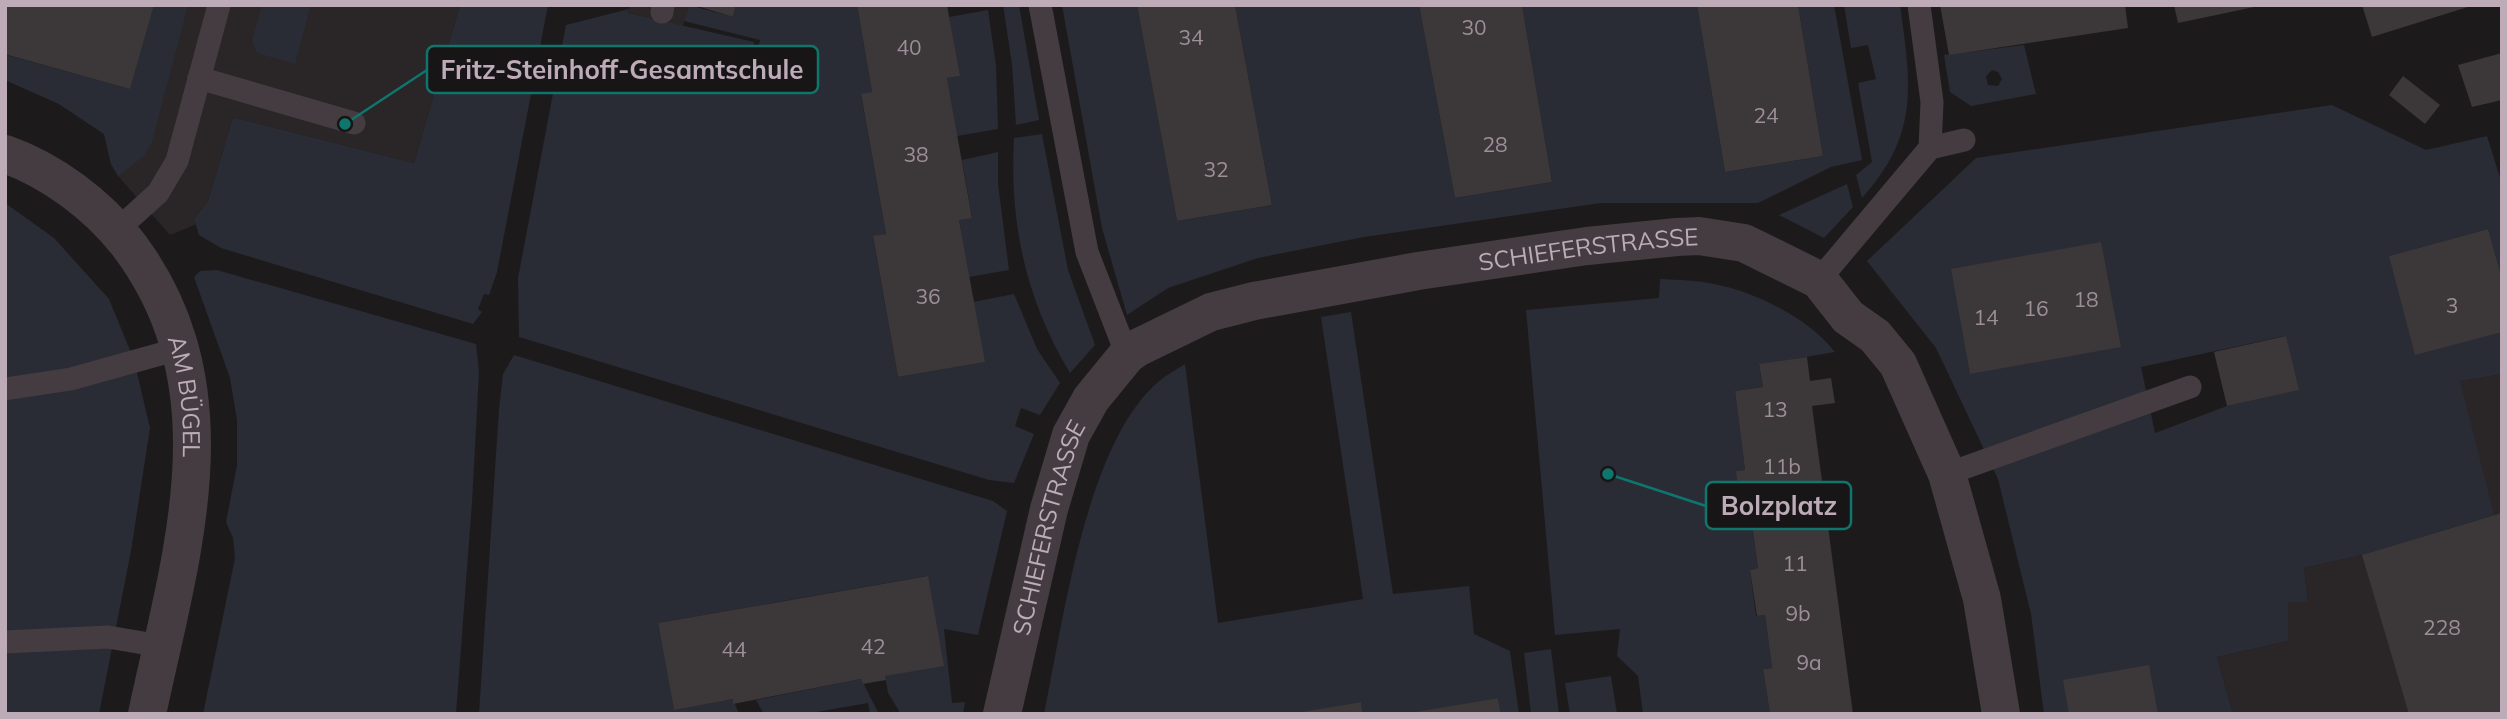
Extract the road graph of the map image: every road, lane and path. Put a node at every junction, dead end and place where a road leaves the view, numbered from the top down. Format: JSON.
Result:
{"nodes":[{"id":1,"x":219,"y":5,"type":"edge"},
{"id":2,"x":1040,"y":5,"type":"edge"},
{"id":3,"x":1919,"y":5,"type":"edge"},
{"id":4,"x":200,"y":78,"type":"junction"},
{"id":5,"x":354,"y":123,"type":"dead end"},
{"id":6,"x":1964,"y":141,"type":"dead end"},
{"id":7,"x":1930,"y":148,"type":"junction"},
{"id":8,"x":5,"y":154,"type":"edge"},
{"id":9,"x":117,"y":230,"type":"junction"},
{"id":10,"x":1819,"y":280,"type":"junction"},
{"id":11,"x":182,"y":348,"type":"junction"},
{"id":12,"x":1127,"y":355,"type":"junction"},
{"id":13,"x":2190,"y":387,"type":"dead end"},
{"id":14,"x":5,"y":389,"type":"edge"},
{"id":15,"x":1947,"y":474,"type":"junction"},
{"id":16,"x":5,"y":642,"type":"edge"},
{"id":17,"x":161,"y":646,"type":"junction"},
{"id":18,"x":147,"y":714,"type":"edge"},
{"id":19,"x":1002,"y":714,"type":"edge"},
{"id":20,"x":2001,"y":714,"type":"edge"}],
"edges":[{"from":1,"to":4,"type":"lane"},
{"from":2,"to":12,"type":"lane"},
{"from":3,"to":7,"type":"lane"},
{"from":4,"to":5,"type":"lane"},
{"from":4,"to":9,"type":"lane"},
{"from":6,"to":7,"type":"lane"},
{"from":7,"to":10,"type":"lane"},
{"from":8,"to":9,"type":"street","name":"AM BÜGEL"},
{"from":9,"to":11,"type":"street","name":"AM BÜGEL"},
{"from":10,"to":12,"type":"street","name":"SCHIEFERSTRASSE"},
{"from":10,"to":15,"type":"street","name":"SCHIEFERSTRASSE"},
{"from":11,"to":14,"type":"lane"},
{"from":11,"to":17,"type":"street","name":"AM BÜGEL"},
{"from":12,"to":19,"type":"street","name":"SCHIEFERSTRASSE"},
{"from":13,"to":15,"type":"lane"},
{"from":15,"to":20,"type":"street","name":"SCHIEFERSTRASSE"},
{"from":16,"to":17,"type":"lane"},
{"from":17,"to":18,"type":"street","name":"AM BÜGEL"}]}
